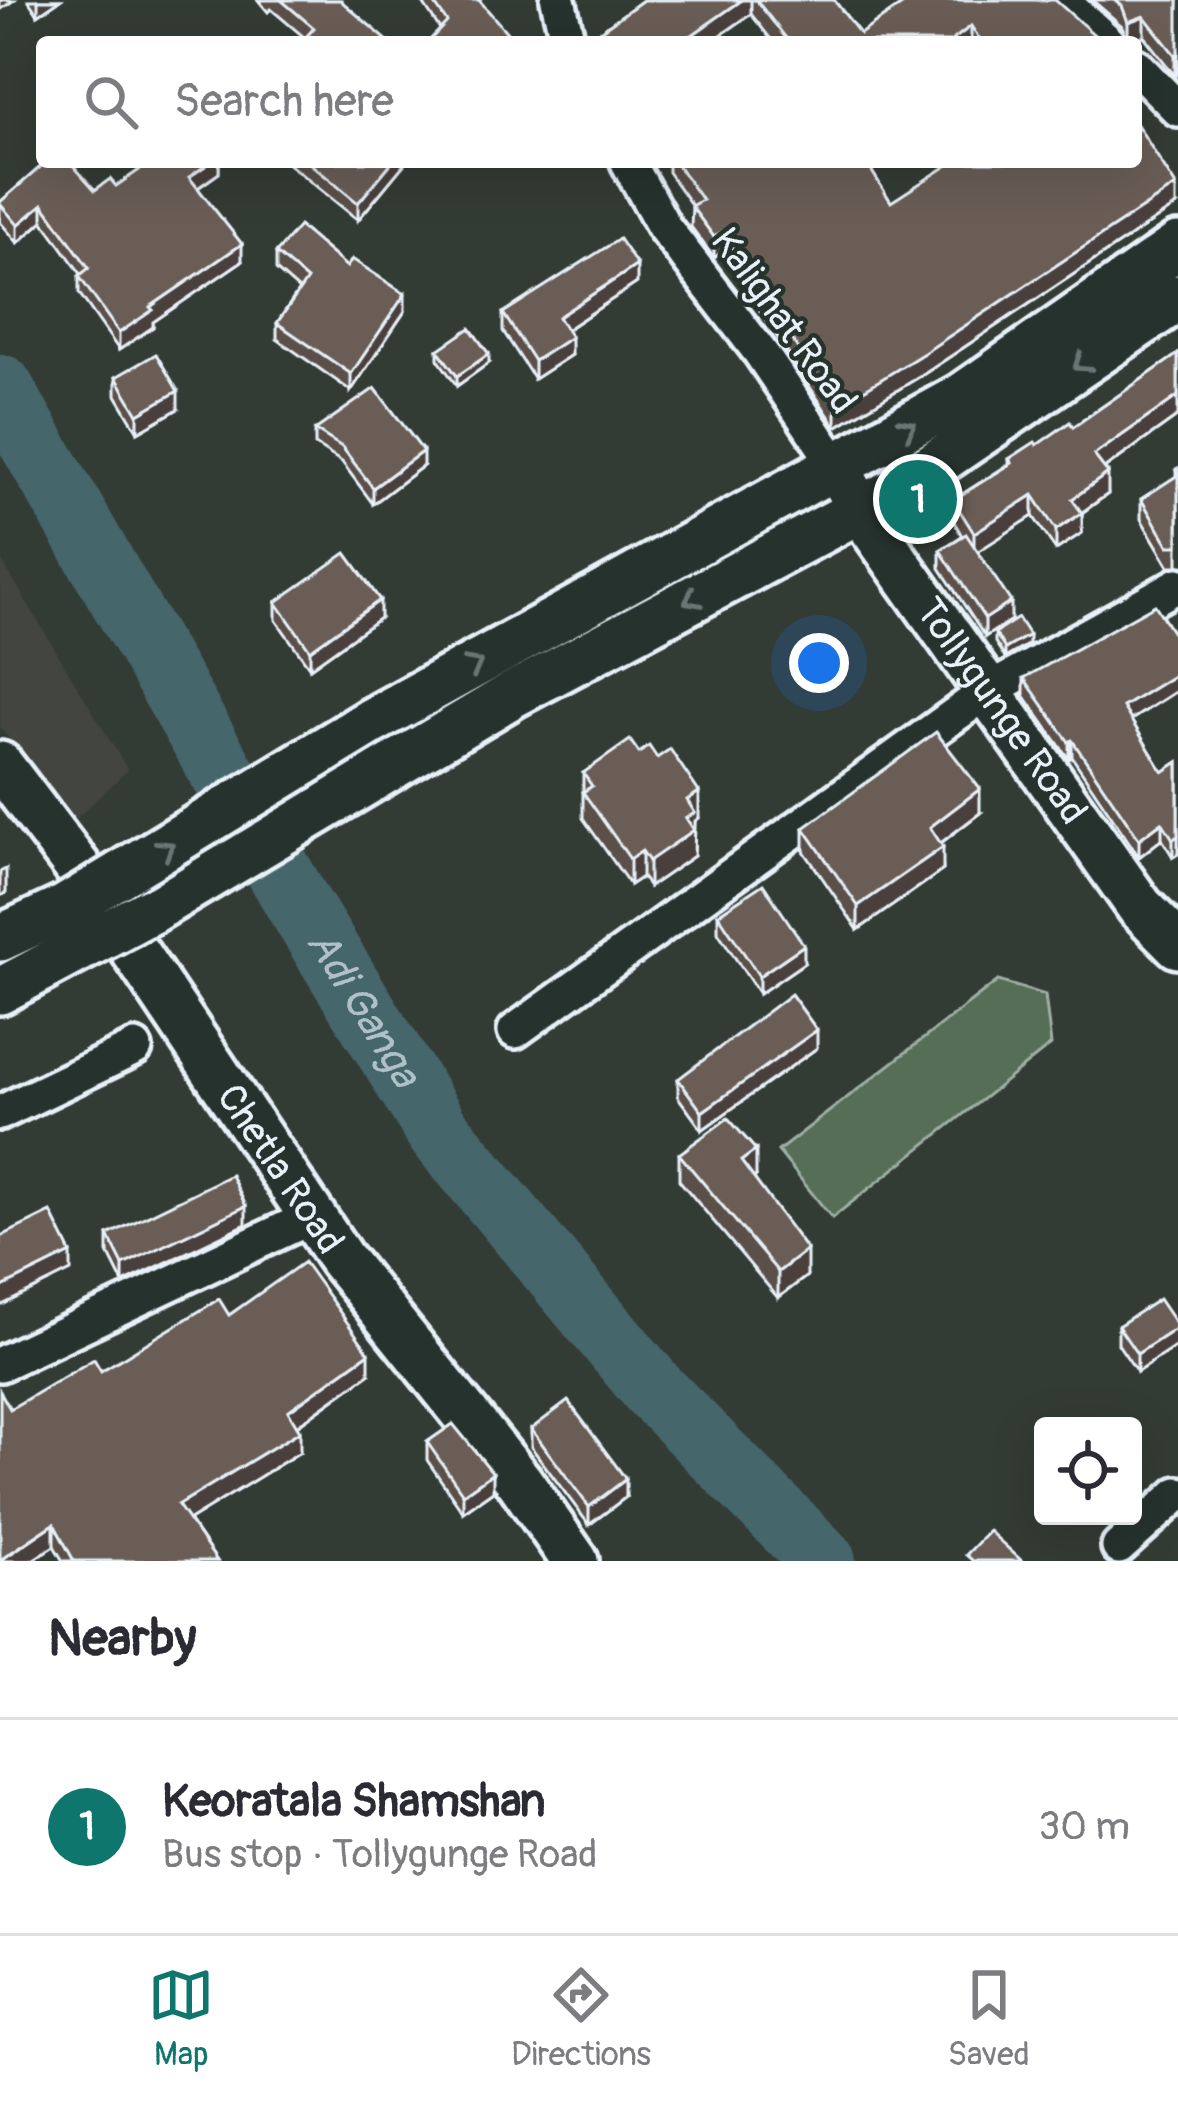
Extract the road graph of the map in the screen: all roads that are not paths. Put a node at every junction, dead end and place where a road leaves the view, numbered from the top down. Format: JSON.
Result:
{"nodes":[{"id":1,"x":558,"y":0,"type":"edge"},
{"id":2,"x":1061,"y":0,"type":"edge"},
{"id":3,"x":567,"y":36,"type":"edge"},
{"id":4,"x":1101,"y":36,"type":"edge"},
{"id":5,"x":1142,"y":72,"type":"edge"},
{"id":6,"x":1178,"y":109,"type":"edge"},
{"id":7,"x":631,"y":168,"type":"edge"},
{"id":8,"x":1178,"y":246,"type":"edge"},
{"id":9,"x":1178,"y":298,"type":"edge"},
{"id":10,"x":837,"y":466,"type":"junction"},
{"id":11,"x":860,"y":510,"type":"junction"},
{"id":12,"x":1178,"y":585,"type":"edge"},
{"id":13,"x":988,"y":691,"type":"junction"},
{"id":14,"x":0,"y":764,"type":"edge"},
{"id":15,"x":77,"y":925,"type":"junction"},
{"id":16,"x":0,"y":938,"type":"edge"},
{"id":17,"x":1178,"y":945,"type":"edge"},
{"id":18,"x":0,"y":991,"type":"edge"},
{"id":19,"x":515,"y":1030,"type":"dead end"},
{"id":20,"x":135,"y":1048,"type":"dead end"},
{"id":21,"x":0,"y":1113,"type":"edge"},
{"id":22,"x":313,"y":1216,"type":"junction"},
{"id":23,"x":0,"y":1364,"type":"edge"},
{"id":24,"x":1178,"y":1494,"type":"edge"},
{"id":25,"x":1119,"y":1547,"type":"dead end"},
{"id":26,"x":575,"y":1561,"type":"edge"}],
"edges":[{"from":1,"to":3,"type":"street"},
{"from":2,"to":4,"type":"street"},
{"from":5,"to":6,"type":"street"},
{"from":7,"to":10,"type":"street","name":"Kalighat Road"},
{"from":10,"to":8,"type":"main road","one_way":true},
{"from":9,"to":11,"type":"main road","one_way":true},
{"from":10,"to":11,"type":"main road","name":"Tollygunge Road"},
{"from":15,"to":10,"type":"main road","one_way":true,"bridge":true},
{"from":11,"to":13,"type":"main road","name":"Tollygunge Road"},
{"from":11,"to":15,"type":"main road","one_way":true,"bridge":true},
{"from":12,"to":13,"type":"street"},
{"from":13,"to":17,"type":"main road","name":"Tollygunge Road"},
{"from":13,"to":19,"type":"street"},
{"from":14,"to":22,"type":"main road","name":"Chetla Road"},
{"from":15,"to":16,"type":"main road"},
{"from":15,"to":18,"type":"main road"},
{"from":20,"to":21,"type":"street"},
{"from":22,"to":23,"type":"street"},
{"from":22,"to":26,"type":"main road","name":"Chetla Road"},
{"from":24,"to":25,"type":"street"}]}
